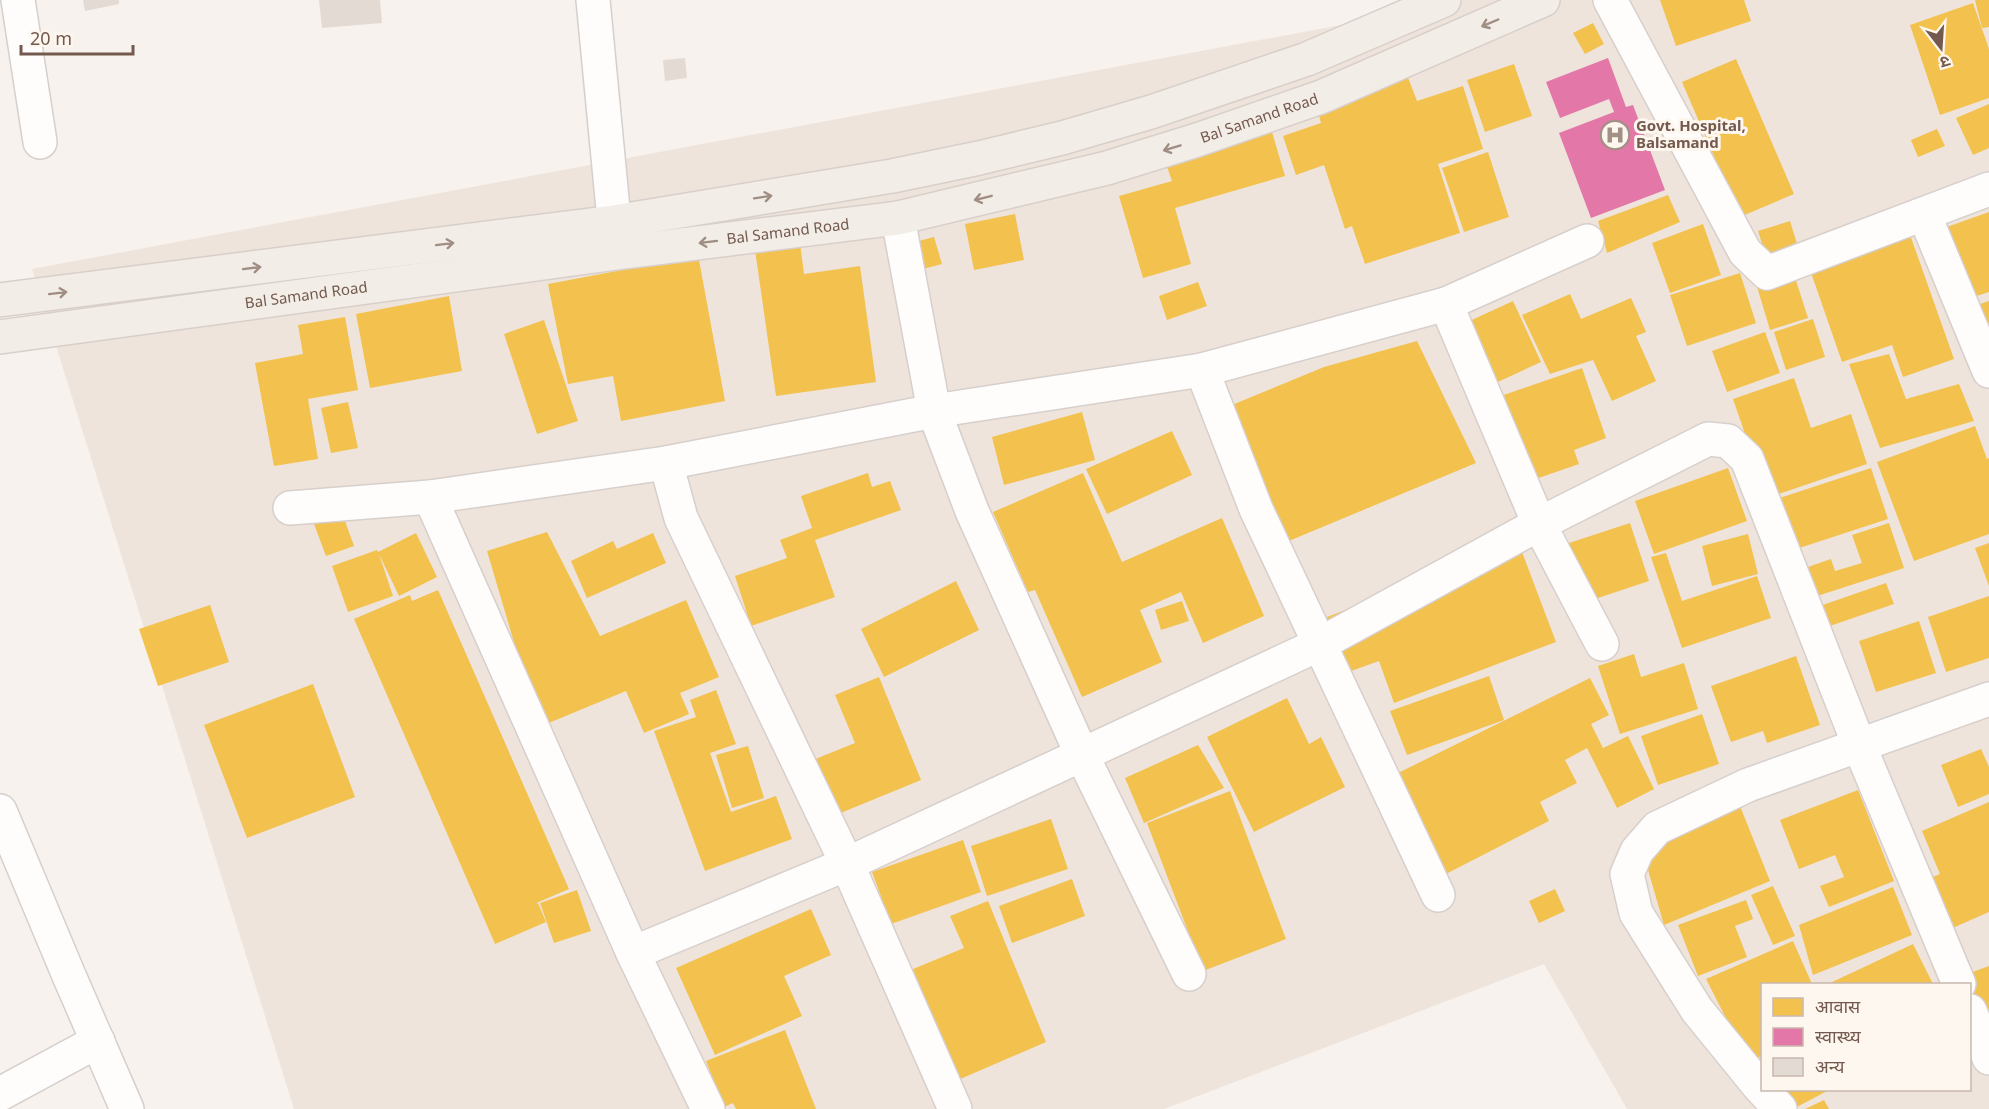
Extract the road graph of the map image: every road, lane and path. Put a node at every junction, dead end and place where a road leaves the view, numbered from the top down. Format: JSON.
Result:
{"nodes":[{"id":1,"x":18,"y":0,"type":"edge"},
{"id":2,"x":593,"y":0,"type":"edge"},
{"id":3,"x":1444,"y":0,"type":"edge"},
{"id":4,"x":1544,"y":0,"type":"edge"},
{"id":5,"x":1610,"y":0,"type":"edge"},
{"id":6,"x":1307,"y":59,"type":"junction"},
{"id":7,"x":1321,"y":97,"type":"junction"},
{"id":8,"x":40,"y":142,"type":"dead end"},
{"id":9,"x":1989,"y":189,"type":"edge"},
{"id":10,"x":1924,"y":214,"type":"junction"},
{"id":11,"x":898,"y":218,"type":"junction"},
{"id":12,"x":616,"y":237,"type":"junction"},
{"id":13,"x":1587,"y":241,"type":"dead end"},
{"id":14,"x":0,"y":300,"type":"edge"},
{"id":15,"x":1446,"y":304,"type":"junction"},
{"id":16,"x":0,"y":336,"type":"edge"},
{"id":17,"x":1202,"y":369,"type":"junction"},
{"id":18,"x":1989,"y":371,"type":"edge"},
{"id":19,"x":934,"y":411,"type":"junction"},
{"id":20,"x":666,"y":463,"type":"junction"},
{"id":21,"x":430,"y":496,"type":"junction"},
{"id":22,"x":290,"y":508,"type":"dead end"},
{"id":23,"x":1539,"y":524,"type":"junction"},
{"id":24,"x":1320,"y":644,"type":"junction"},
{"id":25,"x":1602,"y":644,"type":"dead end"},
{"id":26,"x":1989,"y":699,"type":"edge"},
{"id":27,"x":1859,"y":745,"type":"junction"},
{"id":28,"x":1082,"y":755,"type":"junction"},
{"id":29,"x":0,"y":811,"type":"edge"},
{"id":30,"x":847,"y":864,"type":"junction"},
{"id":31,"x":1438,"y":895,"type":"dead end"},
{"id":32,"x":633,"y":953,"type":"junction"},
{"id":33,"x":1189,"y":974,"type":"dead end"},
{"id":34,"x":1959,"y":983,"type":"edge"},
{"id":35,"x":1971,"y":1013,"type":"edge"},
{"id":36,"x":98,"y":1041,"type":"junction"},
{"id":37,"x":1989,"y":1058,"type":"edge"},
{"id":38,"x":1761,"y":1088,"type":"edge"},
{"id":39,"x":1764,"y":1091,"type":"edge"},
{"id":40,"x":0,"y":1094,"type":"edge"},
{"id":41,"x":128,"y":1109,"type":"edge"},
{"id":42,"x":708,"y":1109,"type":"edge"},
{"id":43,"x":955,"y":1109,"type":"edge"},
{"id":44,"x":1780,"y":1109,"type":"edge"}],
"edges":[{"from":1,"to":8,"type":"street"},
{"from":2,"to":12,"type":"street"},
{"from":3,"to":6,"type":"main road","name":"Bal Samand Road"},
{"from":4,"to":7,"type":"main road","name":"Bal Samand Road","one_way":true},
{"from":5,"to":10,"type":"street"},
{"from":6,"to":7,"type":"street"},
{"from":12,"to":6,"type":"main road","name":"Bal Samand Road","one_way":true},
{"from":7,"to":11,"type":"main road","name":"Bal Samand Road","one_way":true},
{"from":9,"to":10,"type":"street"},
{"from":10,"to":18,"type":"street"},
{"from":11,"to":12,"type":"main road","name":"Bal Samand Road","one_way":true},
{"from":11,"to":19,"type":"street"},
{"from":14,"to":12,"type":"main road","name":"Bal Samand Road","one_way":true},
{"from":12,"to":16,"type":"main road","name":"Bal Samand Road"},
{"from":13,"to":15,"type":"street"},
{"from":15,"to":17,"type":"street"},
{"from":15,"to":23,"type":"street"},
{"from":17,"to":19,"type":"street"},
{"from":17,"to":24,"type":"street"},
{"from":19,"to":20,"type":"street"},
{"from":19,"to":28,"type":"street"},
{"from":20,"to":21,"type":"street"},
{"from":20,"to":30,"type":"street"},
{"from":21,"to":22,"type":"street"},
{"from":21,"to":32,"type":"street"},
{"from":23,"to":24,"type":"street"},
{"from":23,"to":25,"type":"street"},
{"from":23,"to":27,"type":"street"},
{"from":24,"to":28,"type":"street"},
{"from":24,"to":31,"type":"street"},
{"from":26,"to":27,"type":"street"},
{"from":27,"to":34,"type":"street"},
{"from":27,"to":38,"type":"street"},
{"from":28,"to":30,"type":"street"},
{"from":28,"to":33,"type":"street"},
{"from":29,"to":36,"type":"street"},
{"from":30,"to":32,"type":"street"},
{"from":30,"to":43,"type":"street"},
{"from":32,"to":42,"type":"street"},
{"from":35,"to":37,"type":"street"},
{"from":36,"to":40,"type":"street"},
{"from":36,"to":41,"type":"street"},
{"from":39,"to":44,"type":"street"}]}
